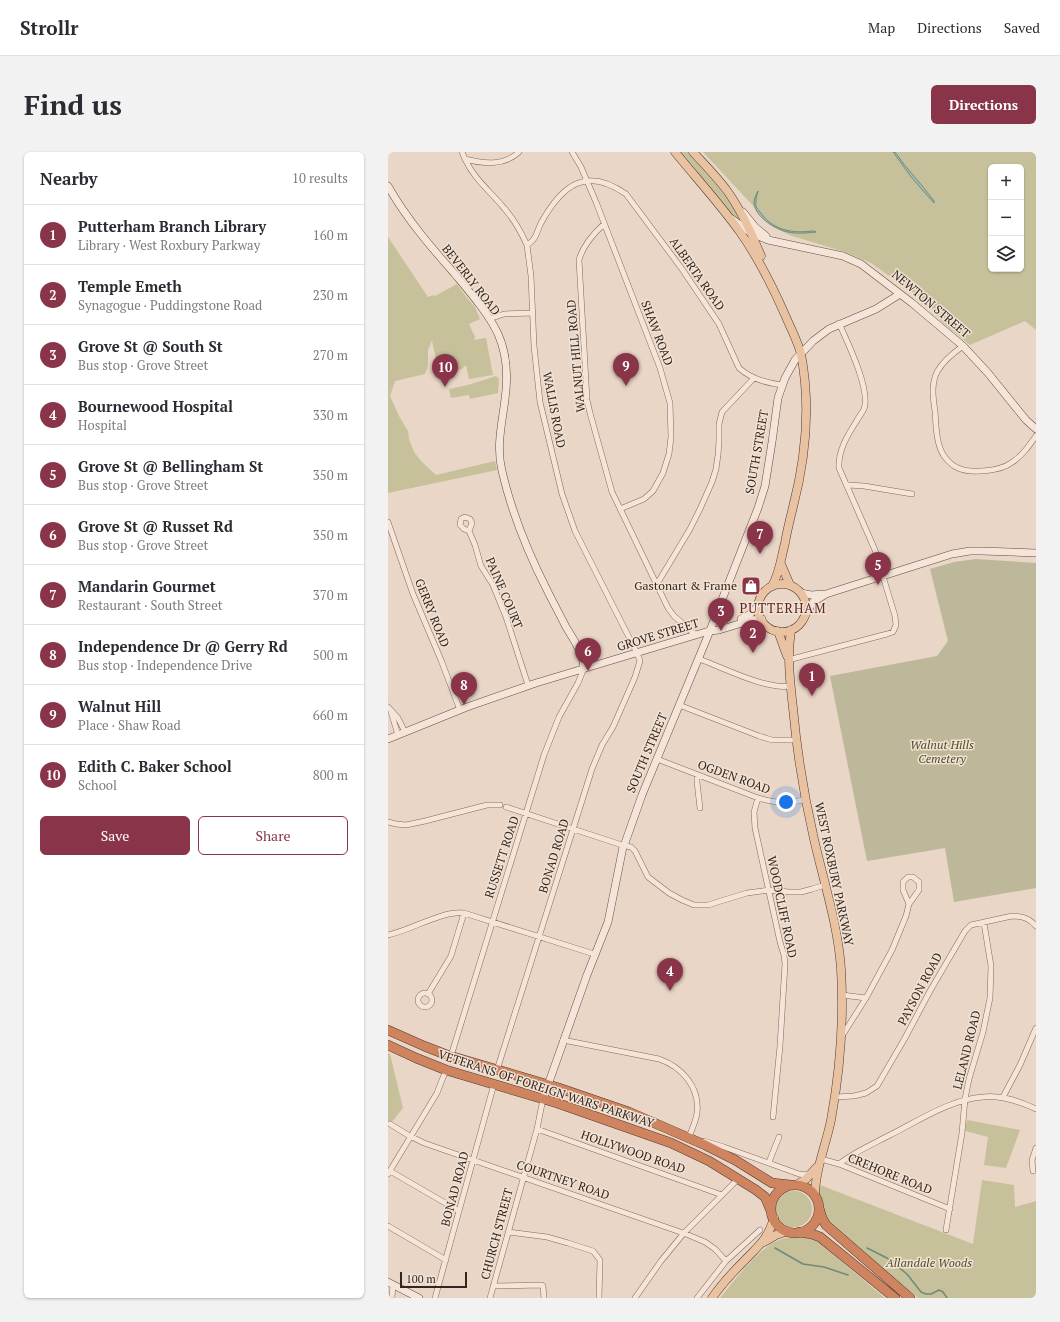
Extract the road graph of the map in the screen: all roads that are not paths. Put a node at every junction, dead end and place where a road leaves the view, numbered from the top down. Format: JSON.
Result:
{"nodes":[{"id":1,"x":462,"y":152,"type":"edge"},
{"id":2,"x":520,"y":152,"type":"edge"},
{"id":3,"x":572,"y":152,"type":"edge"},
{"id":4,"x":675,"y":152,"type":"edge"},
{"id":5,"x":693,"y":152,"type":"edge"},
{"id":6,"x":465,"y":159,"type":"junction"},
{"id":7,"x":587,"y":181,"type":"junction"},
{"id":8,"x":388,"y":186,"type":"edge"},
{"id":9,"x":729,"y":194,"type":"junction"},
{"id":10,"x":729,"y":217,"type":"junction"},
{"id":11,"x":604,"y":224,"type":"junction"},
{"id":12,"x":751,"y":233,"type":"junction"},
{"id":13,"x":781,"y":244,"type":"junction"},
{"id":14,"x":527,"y":245,"type":"junction"},
{"id":15,"x":769,"y":280,"type":"junction"},
{"id":16,"x":900,"y":294,"type":"junction"},
{"id":17,"x":533,"y":313,"type":"junction"},
{"id":18,"x":489,"y":319,"type":"junction"},
{"id":19,"x":839,"y":323,"type":"junction"},
{"id":20,"x":963,"y":346,"type":"junction"},
{"id":21,"x":800,"y":353,"type":"junction"},
{"id":22,"x":754,"y":378,"type":"junction"},
{"id":23,"x":782,"y":385,"type":"junction"},
{"id":24,"x":1036,"y":429,"type":"edge"},
{"id":25,"x":1036,"y":436,"type":"edge"},
{"id":26,"x":848,"y":485,"type":"junction"},
{"id":27,"x":912,"y":494,"type":"dead end"},
{"id":28,"x":620,"y":509,"type":"junction"},
{"id":29,"x":388,"y":522,"type":"edge"},
{"id":30,"x":469,"y":531,"type":"dead end"},
{"id":31,"x":1035,"y":554,"type":"edge"},
{"id":32,"x":781,"y":564,"type":"junction"},
{"id":33,"x":883,"y":576,"type":"junction"},
{"id":34,"x":657,"y":584,"type":"junction"},
{"id":35,"x":790,"y":585,"type":"junction"},
{"id":36,"x":772,"y":586,"type":"junction"},
{"id":37,"x":801,"y":592,"type":"junction"},
{"id":38,"x":826,"y":594,"type":"junction"},
{"id":39,"x":758,"y":606,"type":"junction"},
{"id":40,"x":804,"y":618,"type":"junction"},
{"id":41,"x":762,"y":619,"type":"junction"},
{"id":42,"x":713,"y":630,"type":"junction"},
{"id":43,"x":791,"y":630,"type":"junction"},
{"id":44,"x":777,"y":631,"type":"junction"},
{"id":45,"x":696,"y":635,"type":"junction"},
{"id":46,"x":637,"y":653,"type":"junction"},
{"id":47,"x":699,"y":659,"type":"junction"},
{"id":48,"x":788,"y":660,"type":"junction"},
{"id":49,"x":584,"y":668,"type":"junction"},
{"id":50,"x":528,"y":685,"type":"junction"},
{"id":51,"x":790,"y":686,"type":"junction"},
{"id":52,"x":679,"y":705,"type":"junction"},
{"id":53,"x":389,"y":708,"type":"edge"},
{"id":54,"x":460,"y":710,"type":"junction"},
{"id":55,"x":405,"y":732,"type":"junction"},
{"id":56,"x":398,"y":735,"type":"junction"},
{"id":57,"x":388,"y":739,"type":"edge"},
{"id":58,"x":796,"y":740,"type":"junction"},
{"id":59,"x":657,"y":759,"type":"junction"},
{"id":60,"x":697,"y":775,"type":"junction"},
{"id":61,"x":758,"y":798,"type":"junction"},
{"id":62,"x":806,"y":799,"type":"junction"},
{"id":63,"x":700,"y":808,"type":"dead end"},
{"id":64,"x":527,"y":813,"type":"junction"},
{"id":65,"x":388,"y":822,"type":"edge"},
{"id":66,"x":573,"y":828,"type":"junction"},
{"id":67,"x":624,"y":845,"type":"junction"},
{"id":68,"x":825,"y":885,"type":"junction"},
{"id":69,"x":769,"y":890,"type":"junction"},
{"id":70,"x":909,"y":904,"type":"junction"},
{"id":71,"x":464,"y":913,"type":"junction"},
{"id":72,"x":984,"y":922,"type":"junction"},
{"id":73,"x":492,"y":923,"type":"junction"},
{"id":74,"x":1036,"y":926,"type":"edge"},
{"id":75,"x":388,"y":935,"type":"edge"},
{"id":76,"x":540,"y":937,"type":"junction"},
{"id":77,"x":594,"y":954,"type":"junction"},
{"id":78,"x":428,"y":994,"type":"dead end"},
{"id":79,"x":842,"y":995,"type":"junction"},
{"id":80,"x":866,"y":998,"type":"junction"},
{"id":81,"x":1036,"y":1028,"type":"edge"},
{"id":82,"x":388,"y":1030,"type":"edge"},
{"id":83,"x":841,"y":1039,"type":"junction"},
{"id":84,"x":563,"y":1040,"type":"junction"},
{"id":85,"x":388,"y":1045,"type":"edge"},
{"id":86,"x":451,"y":1056,"type":"junction"},
{"id":87,"x":446,"y":1070,"type":"junction"},
{"id":88,"x":498,"y":1070,"type":"junction"},
{"id":89,"x":494,"y":1084,"type":"junction"},
{"id":90,"x":547,"y":1085,"type":"junction"},
{"id":91,"x":1003,"y":1097,"type":"junction"},
{"id":92,"x":835,"y":1098,"type":"junction"},
{"id":93,"x":543,"y":1099,"type":"junction"},
{"id":94,"x":965,"y":1099,"type":"junction"},
{"id":95,"x":1036,"y":1109,"type":"edge"},
{"id":96,"x":773,"y":1117,"type":"dead end"},
{"id":97,"x":390,"y":1124,"type":"dead end"},
{"id":98,"x":537,"y":1129,"type":"junction"},
{"id":99,"x":411,"y":1136,"type":"junction"},
{"id":100,"x":689,"y":1137,"type":"junction"},
{"id":101,"x":779,"y":1137,"type":"dead end"},
{"id":102,"x":1036,"y":1148,"type":"edge"},
{"id":103,"x":474,"y":1159,"type":"junction"},
{"id":104,"x":820,"y":1161,"type":"junction"},
{"id":105,"x":770,"y":1162,"type":"junction"},
{"id":106,"x":839,"y":1164,"type":"junction"},
{"id":107,"x":1033,"y":1171,"type":"dead end"},
{"id":108,"x":813,"y":1172,"type":"junction"},
{"id":109,"x":389,"y":1173,"type":"edge"},
{"id":110,"x":523,"y":1177,"type":"junction"},
{"id":111,"x":739,"y":1178,"type":"junction"},
{"id":112,"x":793,"y":1185,"type":"junction"},
{"id":113,"x":722,"y":1195,"type":"junction"},
{"id":114,"x":816,"y":1200,"type":"junction"},
{"id":115,"x":950,"y":1209,"type":"junction"},
{"id":116,"x":459,"y":1210,"type":"junction"},
{"id":117,"x":772,"y":1215,"type":"junction"},
{"id":118,"x":388,"y":1226,"type":"edge"},
{"id":119,"x":760,"y":1230,"type":"dead end"},
{"id":120,"x":946,"y":1230,"type":"dead end"},
{"id":121,"x":788,"y":1231,"type":"junction"},
{"id":122,"x":508,"y":1232,"type":"junction"},
{"id":123,"x":798,"y":1232,"type":"junction"},
{"id":124,"x":684,"y":1233,"type":"junction"},
{"id":125,"x":761,"y":1244,"type":"junction"},
{"id":126,"x":446,"y":1260,"type":"junction"},
{"id":127,"x":726,"y":1261,"type":"junction"},
{"id":128,"x":390,"y":1283,"type":"edge"},
{"id":129,"x":493,"y":1286,"type":"junction"},
{"id":130,"x":392,"y":1298,"type":"edge"},
{"id":131,"x":419,"y":1298,"type":"edge"},
{"id":132,"x":435,"y":1298,"type":"edge"},
{"id":133,"x":490,"y":1298,"type":"edge"},
{"id":134,"x":544,"y":1298,"type":"edge"},
{"id":135,"x":599,"y":1298,"type":"edge"},
{"id":136,"x":635,"y":1298,"type":"edge"},
{"id":137,"x":697,"y":1298,"type":"edge"},
{"id":138,"x":712,"y":1298,"type":"edge"},
{"id":139,"x":895,"y":1298,"type":"edge"},
{"id":140,"x":910,"y":1298,"type":"edge"}],
"edges":[{"from":1,"to":6,"type":"street","name":"WALLIS ROAD"},
{"from":2,"to":6,"type":"street"},
{"from":3,"to":7,"type":"street","name":"SHAW ROAD"},
{"from":4,"to":10,"type":"main road","name":"NEWTON STREET"},
{"from":5,"to":9,"type":"main road"},
{"from":6,"to":14,"type":"street","name":"WALLIS ROAD"},
{"from":7,"to":11,"type":"street","name":"SHAW ROAD"},
{"from":7,"to":14,"type":"street"},
{"from":7,"to":22,"type":"street","name":"ALBERTA ROAD"},
{"from":8,"to":18,"type":"street","name":"BEVERLY ROAD"},
{"from":9,"to":12,"type":"main road"},
{"from":9,"to":13,"type":"street","name":"NEWTON STREET"},
{"from":10,"to":12,"type":"street","name":"NEWTON STREET"},
{"from":10,"to":15,"type":"main road"},
{"from":11,"to":28,"type":"street","name":"WALNUT HILL ROAD"},
{"from":11,"to":28,"type":"street","name":"SHAW ROAD"},
{"from":12,"to":13,"type":"street","name":"NEWTON STREET"},
{"from":12,"to":15,"type":"main road"},
{"from":13,"to":16,"type":"street","name":"NEWTON STREET"},
{"from":14,"to":17,"type":"street","name":"WALLIS ROAD"},
{"from":15,"to":21,"type":"main road"},
{"from":16,"to":19,"type":"street","name":"SOUTH STREET"},
{"from":16,"to":20,"type":"street","name":"NEWTON STREET"},
{"from":17,"to":18,"type":"street"},
{"from":17,"to":46,"type":"street","name":"WALLIS ROAD"},
{"from":18,"to":49,"type":"street","name":"BEVERLY ROAD"},
{"from":19,"to":21,"type":"street","name":"SOUTH STREET"},
{"from":19,"to":26,"type":"street"},
{"from":20,"to":24,"type":"street","name":"NEWTON STREET"},
{"from":20,"to":25,"type":"street"},
{"from":21,"to":23,"type":"street","name":"SOUTH STREET"},
{"from":21,"to":32,"type":"main road"},
{"from":22,"to":23,"type":"street","name":"ALBERTA ROAD"},
{"from":22,"to":34,"type":"street"},
{"from":23,"to":42,"type":"street","name":"SOUTH STREET"},
{"from":26,"to":27,"type":"street"},
{"from":26,"to":33,"type":"street"},
{"from":28,"to":34,"type":"street","name":"WALNUT HILL ROAD"},
{"from":29,"to":54,"type":"street","name":"GERRY ROAD"},
{"from":30,"to":50,"type":"street","name":"PAINE COURT"},
{"from":31,"to":33,"type":"street"},
{"from":32,"to":35,"type":"main road"},
{"from":32,"to":36,"type":"main road"},
{"from":33,"to":38,"type":"street"},
{"from":33,"to":48,"type":"street"},
{"from":34,"to":45,"type":"street","name":"WALNUT HILL ROAD"},
{"from":35,"to":36,"type":"main road"},
{"from":35,"to":37,"type":"main road"},
{"from":36,"to":39,"type":"main road"},
{"from":37,"to":38,"type":"street"},
{"from":37,"to":40,"type":"main road"},
{"from":38,"to":40,"type":"street"},
{"from":39,"to":41,"type":"main road"},
{"from":39,"to":42,"type":"street","name":"GROVE STREET"},
{"from":40,"to":43,"type":"main road"},
{"from":41,"to":42,"type":"street","name":"GROVE STREET"},
{"from":41,"to":44,"type":"main road"},
{"from":42,"to":45,"type":"street","name":"GROVE STREET"},
{"from":42,"to":47,"type":"street","name":"SOUTH STREET"},
{"from":43,"to":44,"type":"main road"},
{"from":43,"to":48,"type":"main road","name":"WEST ROXBURY PARKWAY"},
{"from":44,"to":48,"type":"main road","name":"WEST ROXBURY PARKWAY"},
{"from":45,"to":46,"type":"street","name":"GROVE STREET"},
{"from":46,"to":49,"type":"street","name":"GROVE STREET"},
{"from":46,"to":66,"type":"street","name":"BONAD ROAD"},
{"from":47,"to":51,"type":"street"},
{"from":47,"to":52,"type":"street","name":"SOUTH STREET"},
{"from":48,"to":51,"type":"main road","name":"WEST ROXBURY PARKWAY"},
{"from":49,"to":50,"type":"street","name":"GROVE STREET"},
{"from":49,"to":64,"type":"street","name":"RUSSETT ROAD"},
{"from":50,"to":54,"type":"street","name":"GROVE STREET"},
{"from":51,"to":58,"type":"main road","name":"WEST ROXBURY PARKWAY"},
{"from":52,"to":58,"type":"street"},
{"from":52,"to":59,"type":"street","name":"SOUTH STREET"},
{"from":53,"to":55,"type":"street"},
{"from":53,"to":56,"type":"street"},
{"from":54,"to":55,"type":"street","name":"GROVE STREET"},
{"from":55,"to":56,"type":"street","name":"GROVE STREET"},
{"from":56,"to":57,"type":"street","name":"GROVE STREET"},
{"from":58,"to":62,"type":"main road","name":"WEST ROXBURY PARKWAY"},
{"from":59,"to":60,"type":"street","name":"OGDEN ROAD"},
{"from":59,"to":67,"type":"street","name":"SOUTH STREET"},
{"from":60,"to":61,"type":"street","name":"OGDEN ROAD"},
{"from":60,"to":63,"type":"street"},
{"from":61,"to":62,"type":"street","name":"OGDEN ROAD"},
{"from":61,"to":69,"type":"street","name":"WOODCLIFF ROAD"},
{"from":62,"to":68,"type":"main road","name":"WEST ROXBURY PARKWAY"},
{"from":64,"to":65,"type":"street"},
{"from":64,"to":66,"type":"street"},
{"from":64,"to":73,"type":"street","name":"RUSSETT ROAD"},
{"from":66,"to":67,"type":"street"},
{"from":66,"to":76,"type":"street","name":"BONAD ROAD"},
{"from":67,"to":69,"type":"street"},
{"from":67,"to":77,"type":"street","name":"SOUTH STREET"},
{"from":68,"to":69,"type":"street"},
{"from":68,"to":79,"type":"main road","name":"WEST ROXBURY PARKWAY"},
{"from":69,"to":96,"type":"street","name":"WOODCLIFF ROAD"},
{"from":70,"to":70,"type":"street"},
{"from":70,"to":80,"type":"street"},
{"from":71,"to":73,"type":"street"},
{"from":71,"to":75,"type":"street"},
{"from":71,"to":78,"type":"street"},
{"from":72,"to":74,"type":"street","name":"PAYSON ROAD"},
{"from":72,"to":92,"type":"street","name":"PAYSON ROAD"},
{"from":72,"to":94,"type":"street","name":"LELAND ROAD"},
{"from":73,"to":76,"type":"street"},
{"from":73,"to":86,"type":"street","name":"RUSSETT ROAD"},
{"from":76,"to":77,"type":"street"},
{"from":76,"to":88,"type":"street","name":"BONAD ROAD"},
{"from":77,"to":84,"type":"street","name":"SOUTH STREET"},
{"from":79,"to":80,"type":"street"},
{"from":79,"to":83,"type":"main road","name":"WEST ROXBURY PARKWAY"},
{"from":80,"to":83,"type":"street"},
{"from":81,"to":91,"type":"street"},
{"from":82,"to":86,"type":"highway","name":"VETERANS OF FOREIGN WARS PARKWAY"},
{"from":83,"to":92,"type":"main road","name":"WEST ROXBURY PARKWAY"},
{"from":84,"to":90,"type":"street","name":"SOUTH STREET"},
{"from":84,"to":100,"type":"street"},
{"from":85,"to":87,"type":"highway","name":"VETERANS OF FOREIGN WARS PARKWAY"},
{"from":86,"to":88,"type":"highway","name":"VETERANS OF FOREIGN WARS PARKWAY"},
{"from":87,"to":89,"type":"highway","name":"VETERANS OF FOREIGN WARS PARKWAY"},
{"from":87,"to":99,"type":"street"},
{"from":88,"to":90,"type":"highway","name":"VETERANS OF FOREIGN WARS PARKWAY"},
{"from":89,"to":93,"type":"highway","name":"VETERANS OF FOREIGN WARS PARKWAY"},
{"from":89,"to":103,"type":"street","name":"BONAD ROAD"},
{"from":90,"to":93,"type":"street","name":"SOUTH STREET"},
{"from":90,"to":100,"type":"highway","name":"VETERANS OF FOREIGN WARS PARKWAY"},
{"from":91,"to":94,"type":"street"},
{"from":91,"to":95,"type":"street"},
{"from":92,"to":104,"type":"main road","name":"WEST ROXBURY PARKWAY"},
{"from":93,"to":98,"type":"street","name":"SOUTH STREET"},
{"from":93,"to":111,"type":"highway","name":"VETERANS OF FOREIGN WARS PARKWAY"},
{"from":94,"to":106,"type":"street"},
{"from":94,"to":115,"type":"street","name":"LELAND ROAD"},
{"from":97,"to":99,"type":"street","name":"COURTNEY ROAD"},
{"from":98,"to":110,"type":"street","name":"CHURCH STREET"},
{"from":98,"to":113,"type":"street","name":"HOLLYWOOD ROAD"},
{"from":99,"to":103,"type":"street","name":"COURTNEY ROAD"},
{"from":99,"to":109,"type":"street"},
{"from":100,"to":105,"type":"street","name":"VETERANS OF FOREIGN WARS PARKWAY"},
{"from":100,"to":112,"type":"highway","name":"VETERANS OF FOREIGN WARS PARKWAY"},
{"from":101,"to":105,"type":"street"},
{"from":102,"to":107,"type":"street"},
{"from":103,"to":110,"type":"street","name":"COURTNEY ROAD"},
{"from":103,"to":116,"type":"street","name":"BONAD ROAD"},
{"from":104,"to":106,"type":"street","name":"CREHORE ROAD"},
{"from":104,"to":108,"type":"main road","name":"WEST ROXBURY PARKWAY"},
{"from":104,"to":114,"type":"main road","name":"WEST ROXBURY PARKWAY"},
{"from":105,"to":108,"type":"street","name":"VETERANS OF FOREIGN WARS PARKWAY"},
{"from":106,"to":115,"type":"street","name":"CREHORE ROAD"},
{"from":108,"to":112,"type":"main road","name":"WEST ROXBURY PARKWAY"},
{"from":109,"to":116,"type":"street"},
{"from":110,"to":122,"type":"street","name":"CHURCH STREET"},
{"from":110,"to":124,"type":"street","name":"COURTNEY ROAD"},
{"from":111,"to":113,"type":"street"},
{"from":111,"to":117,"type":"highway","name":"VETERANS OF FOREIGN WARS PARKWAY"},
{"from":112,"to":114,"type":"highway"},
{"from":112,"to":117,"type":"highway"},
{"from":113,"to":124,"type":"street"},
{"from":114,"to":123,"type":"highway"},
{"from":114,"to":140,"type":"highway"},
{"from":115,"to":120,"type":"street","name":"LELAND ROAD"},
{"from":116,"to":126,"type":"street","name":"BONAD ROAD"},
{"from":117,"to":121,"type":"highway"},
{"from":117,"to":125,"type":"main road"},
{"from":118,"to":126,"type":"street"},
{"from":119,"to":127,"type":"street"},
{"from":121,"to":123,"type":"highway"},
{"from":121,"to":125,"type":"main road"},
{"from":122,"to":129,"type":"street","name":"CHURCH STREET"},
{"from":122,"to":135,"type":"street"},
{"from":123,"to":139,"type":"highway"},
{"from":124,"to":127,"type":"street","name":"COURTNEY ROAD"},
{"from":124,"to":136,"type":"street"},
{"from":125,"to":138,"type":"main road"},
{"from":126,"to":132,"type":"street","name":"BONAD ROAD"},
{"from":127,"to":137,"type":"street"},
{"from":128,"to":130,"type":"street"},
{"from":128,"to":131,"type":"street"},
{"from":129,"to":133,"type":"street","name":"CHURCH STREET"},
{"from":129,"to":134,"type":"street"}]}
